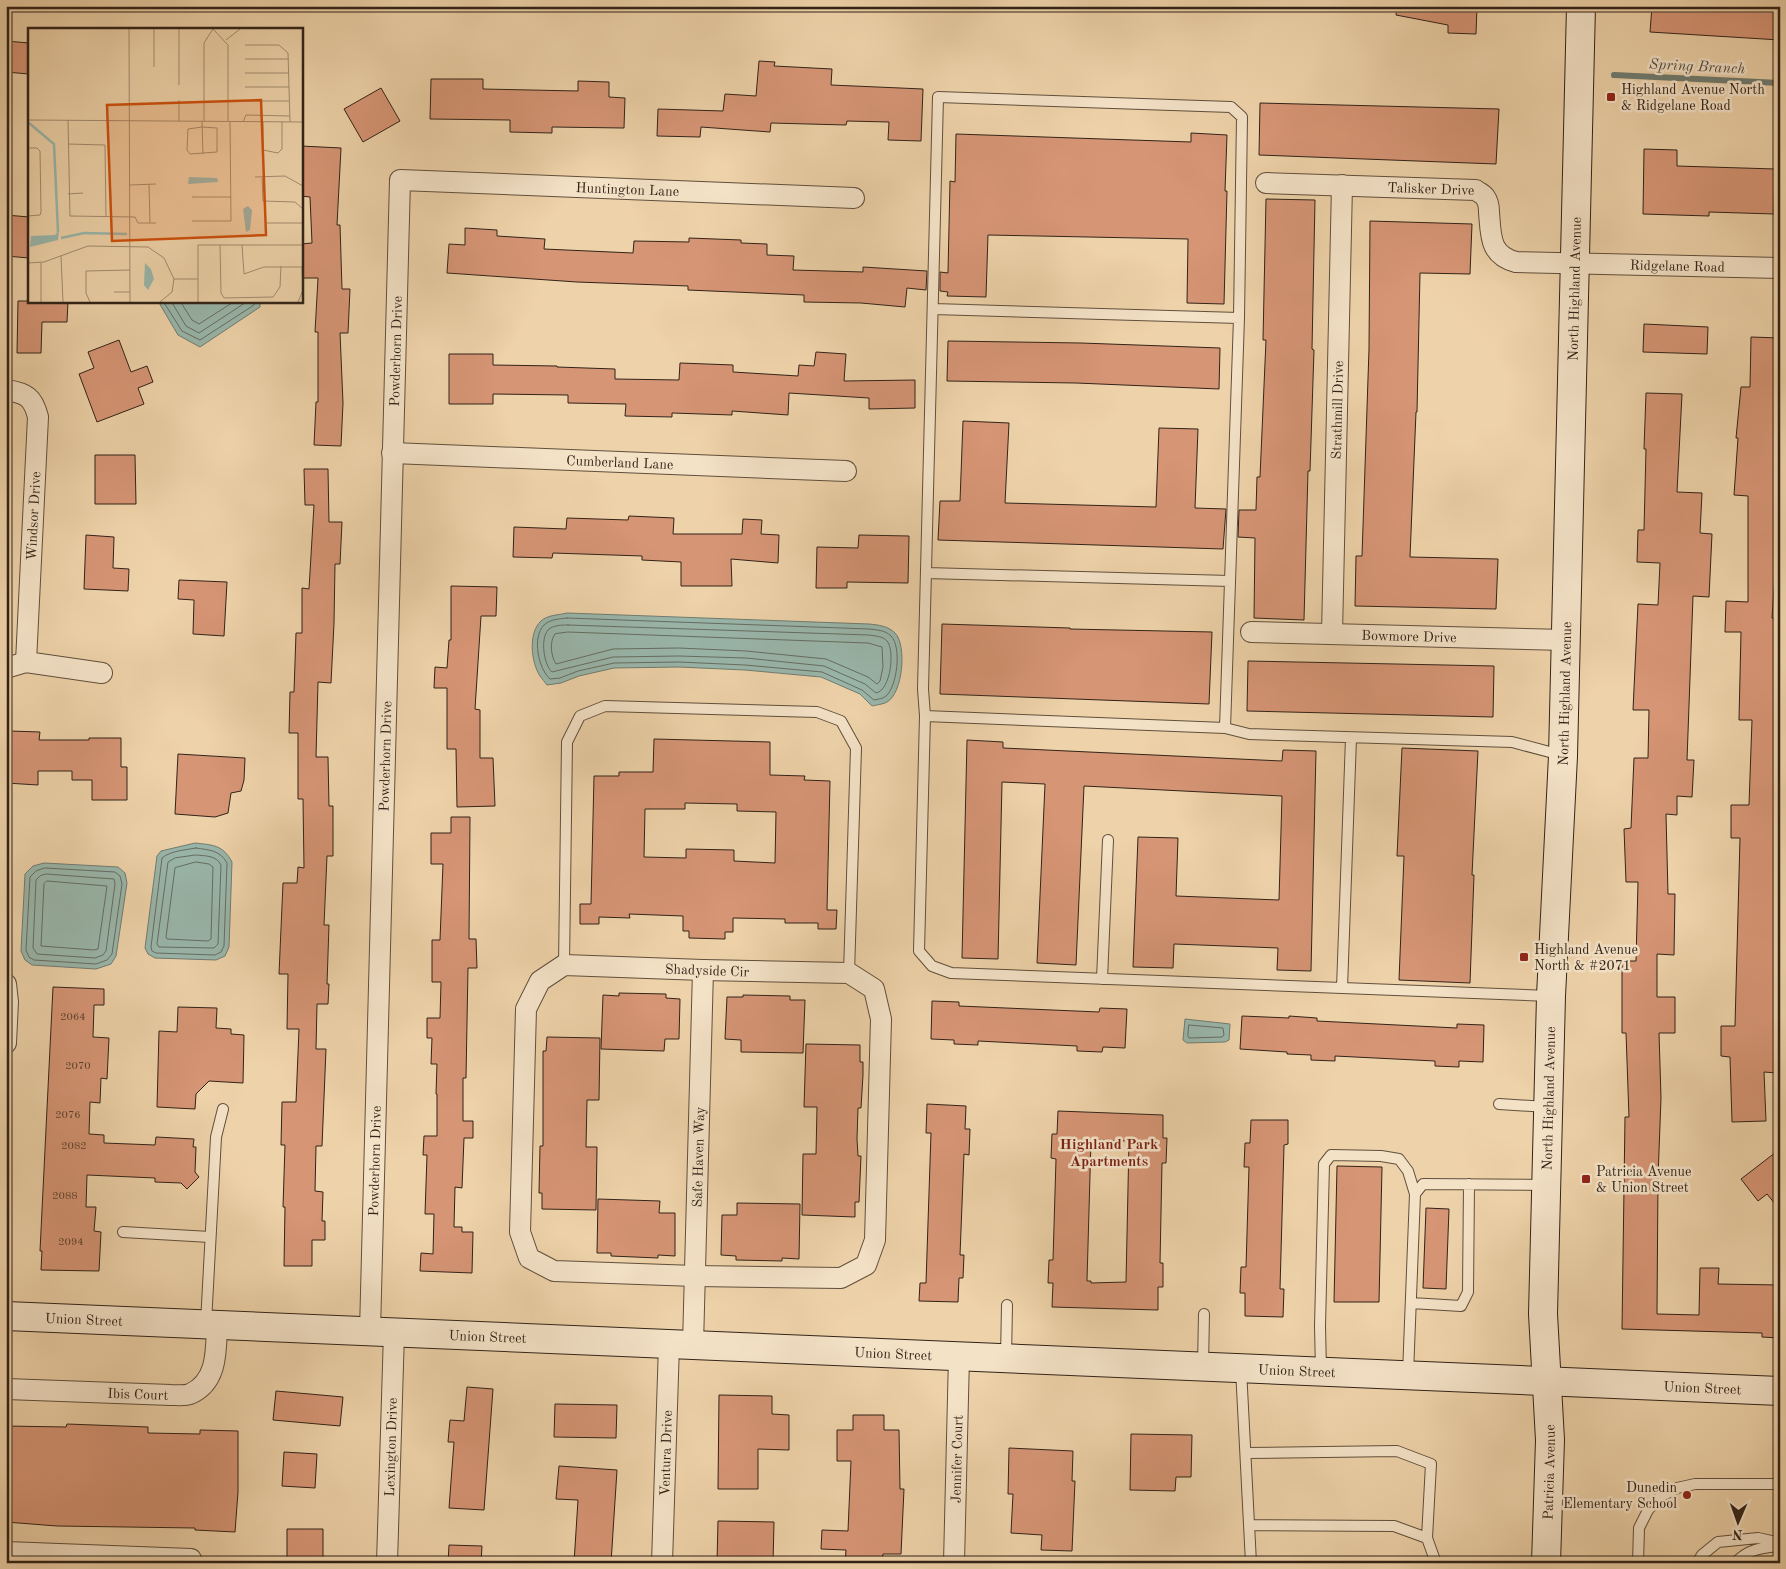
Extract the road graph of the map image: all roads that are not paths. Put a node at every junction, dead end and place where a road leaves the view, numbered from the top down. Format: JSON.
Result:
{"nodes":[{"id":1,"x":1581,"y":6,"type":"edge"},
{"id":2,"x":400,"y":180,"type":"joint"},
{"id":3,"x":1266,"y":183,"type":"dead end"},
{"id":4,"x":1342,"y":186,"type":"junction"},
{"id":5,"x":854,"y":198,"type":"dead end"},
{"id":6,"x":1575,"y":264,"type":"junction"},
{"id":7,"x":1780,"y":268,"type":"edge"},
{"id":8,"x":932,"y":309,"type":"junction"},
{"id":9,"x":1239,"y":318,"type":"junction"},
{"id":10,"x":6,"y":390,"type":"edge"},
{"id":11,"x":392,"y":453,"type":"junction"},
{"id":12,"x":846,"y":471,"type":"dead end"},
{"id":13,"x":926,"y":574,"type":"junction"},
{"id":14,"x":1230,"y":581,"type":"junction"},
{"id":15,"x":1251,"y":632,"type":"dead end"},
{"id":16,"x":1332,"y":634,"type":"junction"},
{"id":17,"x":1565,"y":640,"type":"junction"},
{"id":18,"x":26,"y":662,"type":"junction"},
{"id":19,"x":6,"y":668,"type":"edge"},
{"id":20,"x":102,"y":673,"type":"dead end"},
{"id":21,"x":925,"y":716,"type":"junction"},
{"id":22,"x":1225,"y":728,"type":"junction"},
{"id":23,"x":1351,"y":738,"type":"junction"},
{"id":24,"x":1562,"y":756,"type":"junction"},
{"id":25,"x":1108,"y":840,"type":"dead end"},
{"id":26,"x":564,"y":965,"type":"junction"},
{"id":27,"x":703,"y":970,"type":"junction"},
{"id":28,"x":848,"y":973,"type":"junction"},
{"id":29,"x":1102,"y":979,"type":"junction"},
{"id":30,"x":6,"y":984,"type":"edge"},
{"id":31,"x":1342,"y":988,"type":"junction"},
{"id":32,"x":1551,"y":996,"type":"junction"},
{"id":33,"x":6,"y":1043,"type":"edge"},
{"id":34,"x":1499,"y":1104,"type":"dead end"},
{"id":35,"x":1548,"y":1107,"type":"junction"},
{"id":36,"x":223,"y":1109,"type":"dead end"},
{"id":37,"x":1470,"y":1184,"type":"junction"},
{"id":38,"x":1546,"y":1185,"type":"junction"},
{"id":39,"x":1415,"y":1194,"type":"junction"},
{"id":40,"x":123,"y":1232,"type":"dead end"},
{"id":41,"x":210,"y":1237,"type":"junction"},
{"id":42,"x":696,"y":1276,"type":"junction"},
{"id":43,"x":1411,"y":1303,"type":"junction"},
{"id":44,"x":1007,"y":1305,"type":"dead end"},
{"id":45,"x":1204,"y":1314,"type":"dead end"},
{"id":46,"x":6,"y":1316,"type":"edge"},
{"id":47,"x":212,"y":1324,"type":"junction"},
{"id":48,"x":382,"y":1331,"type":"junction"},
{"id":49,"x":681,"y":1344,"type":"junction"},
{"id":50,"x":959,"y":1356,"type":"junction"},
{"id":51,"x":1006,"y":1358,"type":"junction"},
{"id":52,"x":1203,"y":1367,"type":"junction"},
{"id":53,"x":1241,"y":1368,"type":"junction"},
{"id":54,"x":1321,"y":1372,"type":"junction"},
{"id":55,"x":1408,"y":1375,"type":"junction"},
{"id":56,"x":1547,"y":1381,"type":"junction"},
{"id":57,"x":6,"y":1389,"type":"edge"},
{"id":58,"x":1780,"y":1391,"type":"edge"},
{"id":59,"x":1246,"y":1453,"type":"junction"},
{"id":60,"x":1780,"y":1484,"type":"edge"},
{"id":61,"x":1249,"y":1525,"type":"junction"},
{"id":62,"x":1427,"y":1538,"type":"junction"},
{"id":63,"x":1780,"y":1544,"type":"edge"},
{"id":64,"x":6,"y":1552,"type":"edge"},
{"id":65,"x":191,"y":1559,"type":"dead end"},
{"id":66,"x":387,"y":1563,"type":"edge"},
{"id":67,"x":662,"y":1563,"type":"edge"},
{"id":68,"x":954,"y":1563,"type":"edge"},
{"id":69,"x":1251,"y":1563,"type":"edge"},
{"id":70,"x":1436,"y":1563,"type":"edge"},
{"id":71,"x":1546,"y":1563,"type":"edge"},
{"id":72,"x":1638,"y":1563,"type":"edge"},
{"id":73,"x":1697,"y":1563,"type":"edge"},
{"id":74,"x":1735,"y":1563,"type":"edge"}],
"edges":[{"from":1,"to":6,"type":"street","name":"North Highland Avenue"},
{"from":2,"to":5,"type":"street","name":"Huntington Lane"},
{"from":2,"to":11,"type":"street","name":"Powderhorn Drive"},
{"from":3,"to":4,"type":"street","name":"Talisker Drive"},
{"from":4,"to":6,"type":"street","name":"Talisker Drive"},
{"from":4,"to":16,"type":"street","name":"Strathmill Drive"},
{"from":6,"to":7,"type":"street","name":"Ridgelane Road"},
{"from":6,"to":17,"type":"street","name":"North Highland Avenue"},
{"from":8,"to":9,"type":"lane"},
{"from":8,"to":9,"type":"lane"},
{"from":8,"to":13,"type":"lane"},
{"from":9,"to":14,"type":"lane"},
{"from":10,"to":18,"type":"street","name":"Windsor Drive"},
{"from":11,"to":12,"type":"street","name":"Cumberland Lane"},
{"from":11,"to":48,"type":"street","name":"Powderhorn Drive"},
{"from":13,"to":14,"type":"lane"},
{"from":13,"to":21,"type":"lane"},
{"from":14,"to":22,"type":"lane"},
{"from":15,"to":16,"type":"street","name":"Bowmore Drive"},
{"from":16,"to":17,"type":"street","name":"Bowmore Drive"},
{"from":17,"to":24,"type":"street","name":"North Highland Avenue"},
{"from":18,"to":19,"type":"street"},
{"from":18,"to":20,"type":"street"},
{"from":21,"to":22,"type":"lane"},
{"from":21,"to":29,"type":"lane"},
{"from":22,"to":23,"type":"lane"},
{"from":23,"to":24,"type":"lane"},
{"from":23,"to":31,"type":"lane"},
{"from":24,"to":32,"type":"street","name":"North Highland Avenue"},
{"from":25,"to":29,"type":"lane"},
{"from":26,"to":27,"type":"street","name":"Shadyside Cir"},
{"from":26,"to":28,"type":"lane"},
{"from":26,"to":42,"type":"street"},
{"from":27,"to":28,"type":"street","name":"Shadyside Cir"},
{"from":27,"to":42,"type":"street","name":"Safe Haven Way"},
{"from":28,"to":42,"type":"street"},
{"from":29,"to":31,"type":"lane"},
{"from":30,"to":33,"type":"street"},
{"from":31,"to":32,"type":"lane"},
{"from":32,"to":35,"type":"street","name":"North Highland Avenue"},
{"from":34,"to":35,"type":"lane"},
{"from":35,"to":38,"type":"street","name":"North Highland Avenue"},
{"from":36,"to":41,"type":"lane"},
{"from":37,"to":38,"type":"lane"},
{"from":37,"to":39,"type":"lane"},
{"from":37,"to":43,"type":"lane"},
{"from":38,"to":56,"type":"street","name":"North Highland Avenue"},
{"from":39,"to":43,"type":"lane"},
{"from":39,"to":54,"type":"lane"},
{"from":40,"to":41,"type":"lane"},
{"from":41,"to":47,"type":"lane"},
{"from":42,"to":49,"type":"street","name":"Safe Haven Way"},
{"from":43,"to":55,"type":"lane"},
{"from":44,"to":51,"type":"lane"},
{"from":45,"to":52,"type":"lane"},
{"from":46,"to":47,"type":"street","name":"Union Street"},
{"from":47,"to":48,"type":"street","name":"Union Street"},
{"from":47,"to":57,"type":"street","name":"Ibis Court"},
{"from":48,"to":49,"type":"street","name":"Union Street"},
{"from":48,"to":66,"type":"street","name":"Lexington Drive"},
{"from":49,"to":50,"type":"street","name":"Union Street"},
{"from":49,"to":67,"type":"street","name":"Ventura Drive"},
{"from":50,"to":51,"type":"street","name":"Union Street"},
{"from":50,"to":68,"type":"street","name":"Jennifer Court"},
{"from":51,"to":52,"type":"street","name":"Union Street"},
{"from":52,"to":53,"type":"street","name":"Union Street"},
{"from":53,"to":54,"type":"street","name":"Union Street"},
{"from":53,"to":59,"type":"lane"},
{"from":54,"to":55,"type":"street","name":"Union Street"},
{"from":55,"to":56,"type":"street","name":"Union Street"},
{"from":56,"to":58,"type":"street","name":"Union Street"},
{"from":56,"to":71,"type":"street","name":"Patricia Avenue"},
{"from":59,"to":61,"type":"lane"},
{"from":59,"to":62,"type":"lane"},
{"from":60,"to":72,"type":"lane"},
{"from":61,"to":62,"type":"lane"},
{"from":61,"to":69,"type":"lane"},
{"from":62,"to":70,"type":"lane"},
{"from":63,"to":73,"type":"lane"},
{"from":63,"to":74,"type":"lane"},
{"from":64,"to":65,"type":"street"}]}
